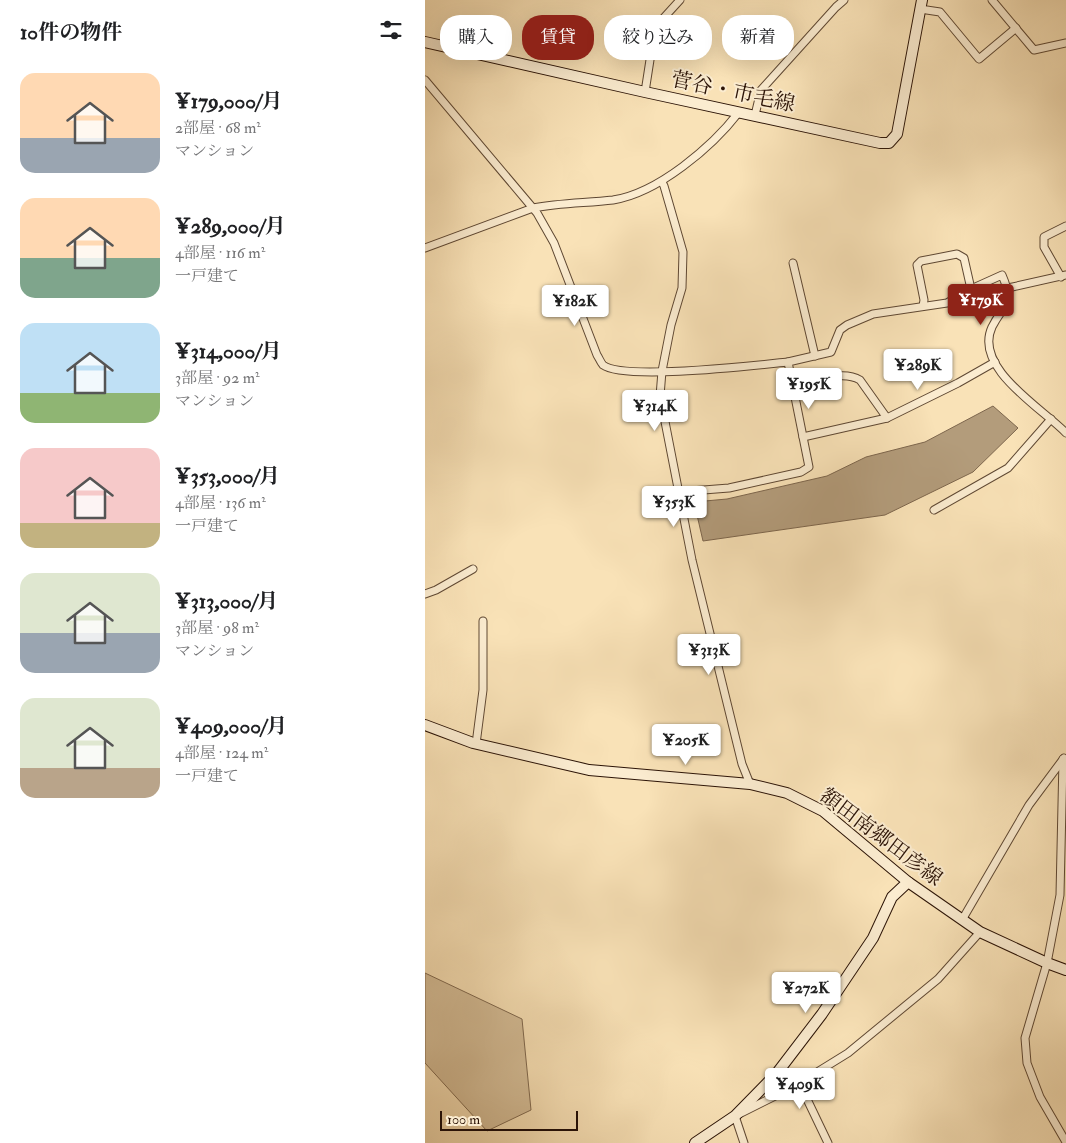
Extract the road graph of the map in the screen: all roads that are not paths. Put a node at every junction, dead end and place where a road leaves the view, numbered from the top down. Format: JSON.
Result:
{"nodes":[{"id":1,"x":680,"y":0,"type":"edge"},
{"id":2,"x":844,"y":0,"type":"edge"},
{"id":3,"x":993,"y":0,"type":"edge"},
{"id":4,"x":921,"y":5,"type":"edge"},
{"id":5,"x":1015,"y":28,"type":"junction"},
{"id":6,"x":425,"y":42,"type":"edge"},
{"id":7,"x":1066,"y":43,"type":"edge"},
{"id":8,"x":425,"y":80,"type":"edge"},
{"id":9,"x":645,"y":92,"type":"junction"},
{"id":10,"x":739,"y":112,"type":"junction"},
{"id":11,"x":755,"y":116,"type":"junction"},
{"id":12,"x":662,"y":182,"type":"junction"},
{"id":13,"x":533,"y":208,"type":"junction"},
{"id":14,"x":1066,"y":226,"type":"edge"},
{"id":15,"x":425,"y":248,"type":"edge"},
{"id":16,"x":793,"y":263,"type":"dead end"},
{"id":17,"x":1063,"y":276,"type":"edge"},
{"id":18,"x":1008,"y":288,"type":"junction"},
{"id":19,"x":971,"y":289,"type":"junction"},
{"id":20,"x":923,"y":306,"type":"junction"},
{"id":21,"x":815,"y":356,"type":"junction"},
{"id":22,"x":788,"y":362,"type":"junction"},
{"id":23,"x":995,"y":362,"type":"junction"},
{"id":24,"x":662,"y":371,"type":"junction"},
{"id":25,"x":793,"y":387,"type":"junction"},
{"id":26,"x":887,"y":418,"type":"junction"},
{"id":27,"x":1051,"y":419,"type":"junction"},
{"id":28,"x":1065,"y":431,"type":"edge"},
{"id":29,"x":803,"y":437,"type":"junction"},
{"id":30,"x":678,"y":492,"type":"junction"},
{"id":31,"x":934,"y":510,"type":"dead end"},
{"id":32,"x":473,"y":569,"type":"dead end"},
{"id":33,"x":425,"y":594,"type":"edge"},
{"id":34,"x":483,"y":621,"type":"dead end"},
{"id":35,"x":425,"y":726,"type":"edge"},
{"id":36,"x":476,"y":744,"type":"junction"},
{"id":37,"x":1065,"y":758,"type":"edge"},
{"id":38,"x":750,"y":784,"type":"junction"},
{"id":39,"x":908,"y":882,"type":"junction"},
{"id":40,"x":962,"y":920,"type":"junction"},
{"id":41,"x":980,"y":932,"type":"junction"},
{"id":42,"x":1047,"y":964,"type":"junction"},
{"id":43,"x":1066,"y":970,"type":"edge"},
{"id":44,"x":777,"y":1073,"type":"junction"},
{"id":45,"x":793,"y":1087,"type":"junction"},
{"id":46,"x":735,"y":1116,"type":"junction"},
{"id":47,"x":1066,"y":1142,"type":"edge"},
{"id":48,"x":695,"y":1143,"type":"edge"},
{"id":49,"x":744,"y":1143,"type":"edge"},
{"id":50,"x":828,"y":1143,"type":"edge"}],
"edges":[{"from":1,"to":9,"type":"street"},
{"from":2,"to":11,"type":"street"},
{"from":3,"to":5,"type":"street"},
{"from":4,"to":5,"type":"street"},
{"from":4,"to":11,"type":"street","name":"菅谷・市毛線"},
{"from":5,"to":7,"type":"street"},
{"from":6,"to":9,"type":"street","name":"菅谷・市毛線"},
{"from":8,"to":13,"type":"street"},
{"from":9,"to":10,"type":"street","name":"菅谷・市毛線"},
{"from":10,"to":11,"type":"street","name":"菅谷・市毛線"},
{"from":10,"to":12,"type":"street"},
{"from":12,"to":13,"type":"street"},
{"from":12,"to":24,"type":"street"},
{"from":13,"to":15,"type":"street"},
{"from":13,"to":24,"type":"street"},
{"from":14,"to":17,"type":"street"},
{"from":16,"to":21,"type":"street"},
{"from":17,"to":18,"type":"street"},
{"from":18,"to":19,"type":"street"},
{"from":18,"to":23,"type":"street"},
{"from":19,"to":20,"type":"street"},
{"from":19,"to":20,"type":"street"},
{"from":20,"to":21,"type":"street"},
{"from":21,"to":22,"type":"street"},
{"from":22,"to":24,"type":"street"},
{"from":22,"to":25,"type":"street"},
{"from":23,"to":26,"type":"street"},
{"from":23,"to":27,"type":"street"},
{"from":24,"to":30,"type":"street"},
{"from":25,"to":26,"type":"street"},
{"from":25,"to":29,"type":"street"},
{"from":26,"to":29,"type":"street"},
{"from":27,"to":28,"type":"street"},
{"from":27,"to":31,"type":"street"},
{"from":29,"to":30,"type":"street"},
{"from":30,"to":38,"type":"street"},
{"from":32,"to":33,"type":"street"},
{"from":34,"to":36,"type":"street"},
{"from":35,"to":36,"type":"street","name":"額田南郷田彦線"},
{"from":36,"to":38,"type":"street","name":"額田南郷田彦線"},
{"from":37,"to":40,"type":"street"},
{"from":37,"to":42,"type":"street"},
{"from":38,"to":39,"type":"street","name":"額田南郷田彦線"},
{"from":39,"to":40,"type":"street","name":"額田南郷田彦線"},
{"from":39,"to":44,"type":"street"},
{"from":40,"to":41,"type":"street","name":"額田南郷田彦線"},
{"from":41,"to":42,"type":"street","name":"額田南郷田彦線"},
{"from":41,"to":45,"type":"street"},
{"from":42,"to":43,"type":"street","name":"額田南郷田彦線"},
{"from":42,"to":47,"type":"street"},
{"from":44,"to":45,"type":"street"},
{"from":44,"to":46,"type":"street"},
{"from":45,"to":46,"type":"street"},
{"from":45,"to":50,"type":"street"},
{"from":46,"to":48,"type":"street"},
{"from":46,"to":49,"type":"street"}]}
